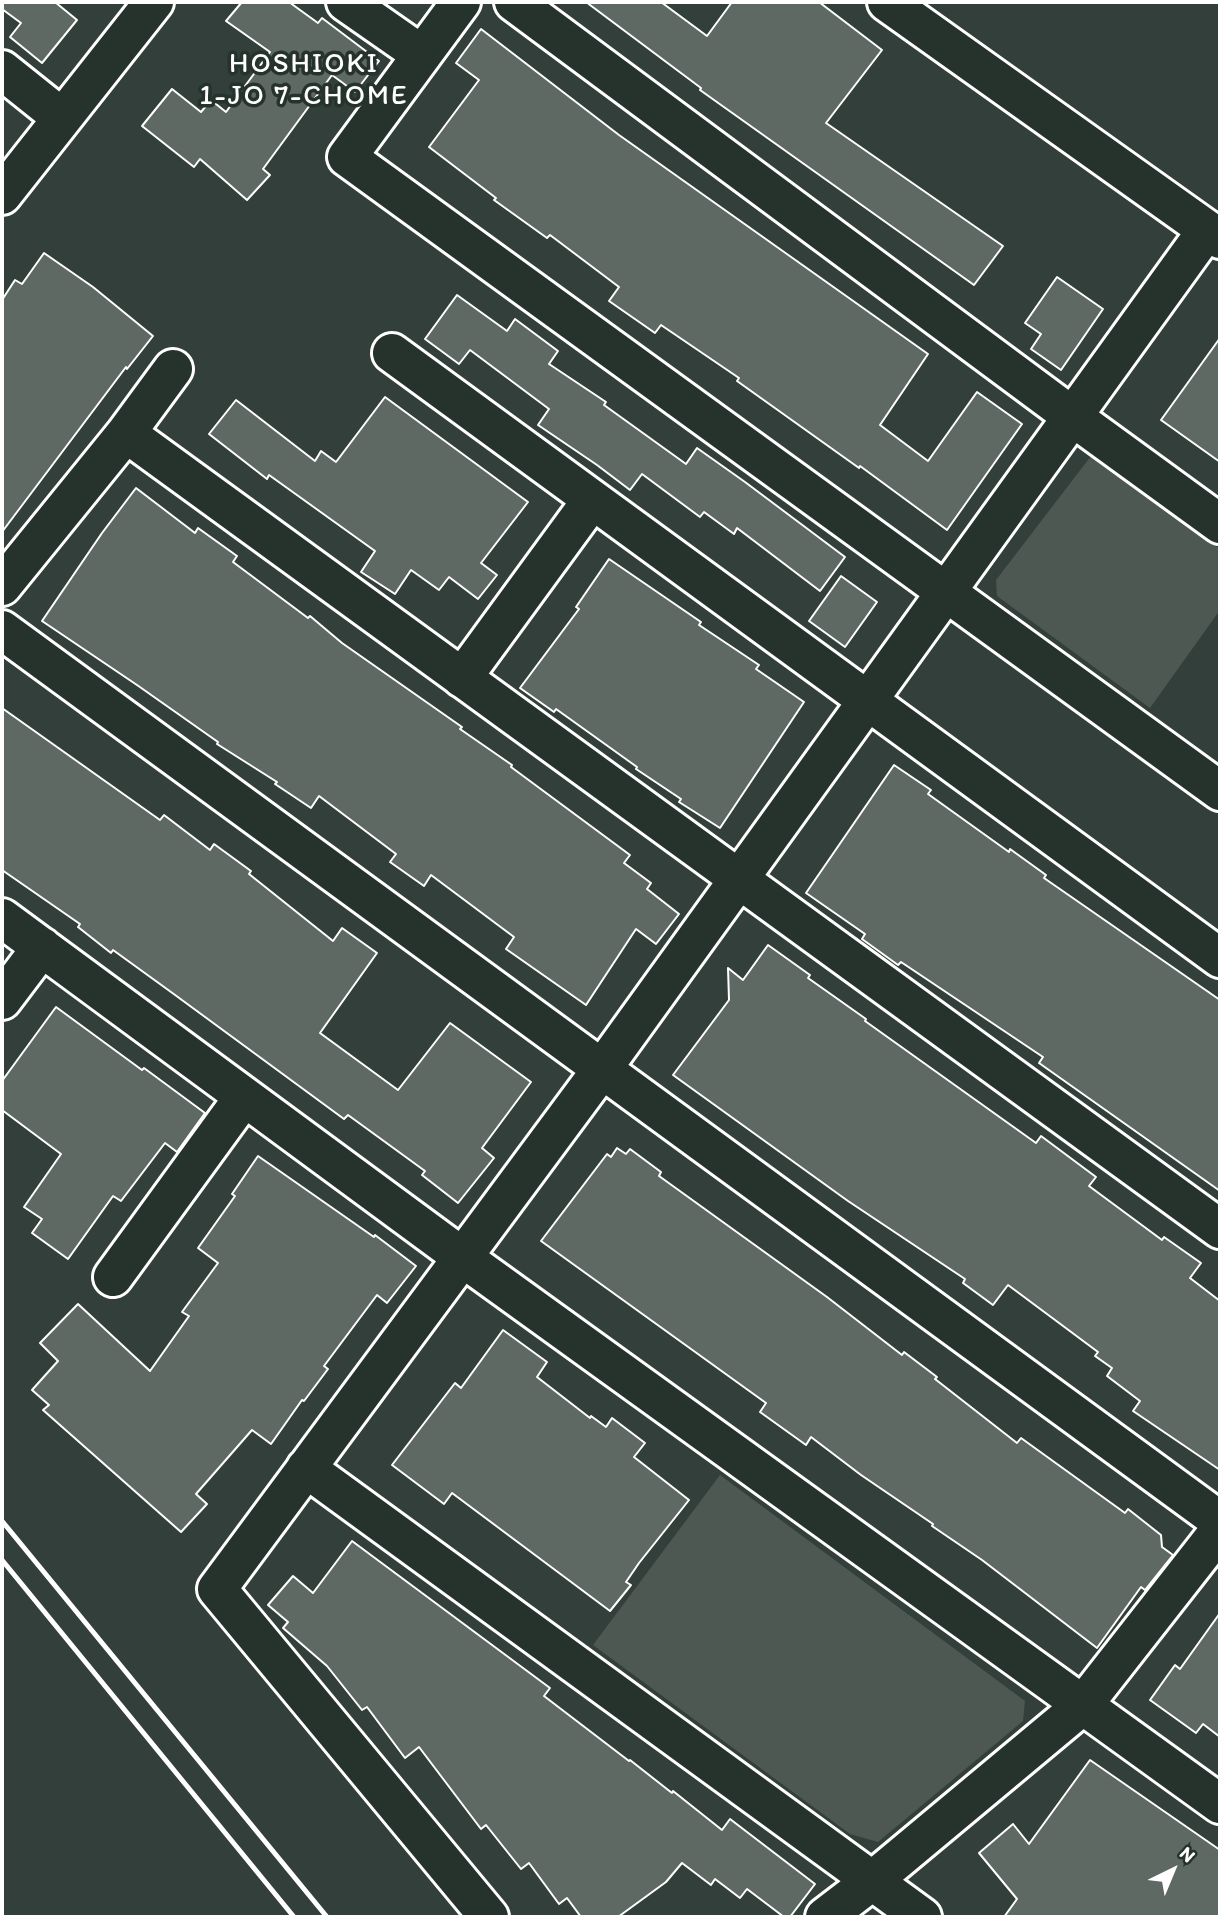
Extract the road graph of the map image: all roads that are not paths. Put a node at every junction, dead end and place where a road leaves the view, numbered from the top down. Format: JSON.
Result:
{"nodes":[{"id":1,"x":154,"y":2,"type":"edge"},
{"id":2,"x":346,"y":2,"type":"edge"},
{"id":3,"x":461,"y":2,"type":"edge"},
{"id":4,"x":514,"y":2,"type":"edge"},
{"id":5,"x":887,"y":2,"type":"edge"},
{"id":6,"x":422,"y":54,"type":"junction"},
{"id":7,"x":2,"y":70,"type":"edge"},
{"id":8,"x":62,"y":118,"type":"junction"},
{"id":9,"x":2,"y":195,"type":"edge"},
{"id":10,"x":1213,"y":234,"type":"edge"},
{"id":11,"x":392,"y":353,"type":"dead end"},
{"id":12,"x":173,"y":369,"type":"dead end"},
{"id":13,"x":1073,"y":417,"type":"junction"},
{"id":14,"x":126,"y":433,"type":"junction"},
{"id":15,"x":592,"y":500,"type":"junction"},
{"id":16,"x":1220,"y":524,"type":"edge"},
{"id":17,"x":2,"y":586,"type":"edge"},
{"id":18,"x":946,"y":591,"type":"junction"},
{"id":19,"x":2,"y":630,"type":"edge"},
{"id":20,"x":462,"y":678,"type":"junction"},
{"id":21,"x":867,"y":701,"type":"junction"},
{"id":22,"x":1220,"y":791,"type":"edge"},
{"id":23,"x":739,"y":879,"type":"junction"},
{"id":24,"x":2,"y":918,"type":"edge"},
{"id":25,"x":42,"y":947,"type":"junction"},
{"id":26,"x":1220,"y":958,"type":"edge"},
{"id":27,"x":2,"y":1000,"type":"edge"},
{"id":28,"x":602,"y":1069,"type":"junction"},
{"id":29,"x":244,"y":1097,"type":"junction"},
{"id":30,"x":1220,"y":1229,"type":"edge"},
{"id":31,"x":462,"y":1257,"type":"junction"},
{"id":32,"x":113,"y":1277,"type":"dead end"},
{"id":33,"x":306,"y":1468,"type":"junction"},
{"id":34,"x":1220,"y":1521,"type":"edge"},
{"id":35,"x":1220,"y":1530,"type":"edge"},
{"id":36,"x":1083,"y":1705,"type":"junction"},
{"id":37,"x":1220,"y":1804,"type":"edge"},
{"id":38,"x":872,"y":1881,"type":"junction"},
{"id":39,"x":489,"y":1917,"type":"edge"},
{"id":40,"x":825,"y":1917,"type":"edge"},
{"id":41,"x":922,"y":1917,"type":"edge"}],
"edges":[{"from":1,"to":8,"type":"street"},
{"from":2,"to":6,"type":"street"},
{"from":3,"to":6,"type":"street"},
{"from":4,"to":13,"type":"street"},
{"from":5,"to":10,"type":"street"},
{"from":6,"to":18,"type":"street"},
{"from":7,"to":8,"type":"street"},
{"from":8,"to":9,"type":"street"},
{"from":10,"to":13,"type":"street"},
{"from":11,"to":15,"type":"street"},
{"from":12,"to":14,"type":"street"},
{"from":13,"to":16,"type":"street"},
{"from":13,"to":18,"type":"street"},
{"from":14,"to":17,"type":"street"},
{"from":14,"to":20,"type":"street"},
{"from":15,"to":20,"type":"street"},
{"from":15,"to":21,"type":"street"},
{"from":18,"to":21,"type":"street"},
{"from":18,"to":22,"type":"street"},
{"from":19,"to":28,"type":"street"},
{"from":20,"to":23,"type":"street"},
{"from":21,"to":23,"type":"street"},
{"from":21,"to":26,"type":"street"},
{"from":23,"to":28,"type":"street"},
{"from":23,"to":30,"type":"street"},
{"from":24,"to":25,"type":"street"},
{"from":25,"to":27,"type":"street"},
{"from":25,"to":29,"type":"street"},
{"from":28,"to":31,"type":"street"},
{"from":28,"to":34,"type":"street"},
{"from":29,"to":31,"type":"street"},
{"from":29,"to":32,"type":"street"},
{"from":31,"to":33,"type":"street"},
{"from":31,"to":36,"type":"street"},
{"from":33,"to":38,"type":"street"},
{"from":33,"to":39,"type":"street"},
{"from":35,"to":36,"type":"street"},
{"from":36,"to":37,"type":"street"},
{"from":36,"to":38,"type":"street"},
{"from":38,"to":40,"type":"street"},
{"from":38,"to":41,"type":"street"}]}
